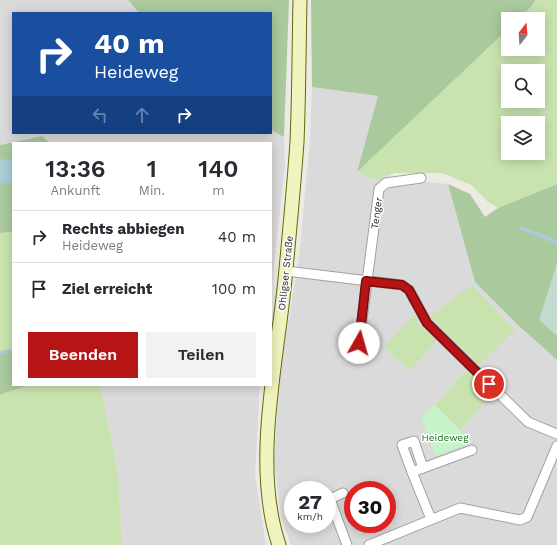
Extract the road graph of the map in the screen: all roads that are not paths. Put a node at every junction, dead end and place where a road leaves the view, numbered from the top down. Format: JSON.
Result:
{"nodes":[{"id":1,"x":300,"y":0,"type":"edge"},
{"id":2,"x":421,"y":178,"type":"dead end"},
{"id":3,"x":286,"y":271,"type":"junction"},
{"id":4,"x":366,"y":281,"type":"junction"},
{"id":5,"x":359,"y":343,"type":"dead end"},
{"id":6,"x":557,"y":434,"type":"edge"},
{"id":7,"x":557,"y":446,"type":"edge"},
{"id":8,"x":472,"y":450,"type":"dead end"},
{"id":9,"x":423,"y":468,"type":"junction"},
{"id":10,"x":412,"y":472,"type":"junction"},
{"id":11,"x":343,"y":493,"type":"dead end"},
{"id":12,"x":431,"y":520,"type":"junction"},
{"id":13,"x":279,"y":545,"type":"edge"},
{"id":14,"x":348,"y":545,"type":"edge"},
{"id":15,"x":369,"y":545,"type":"edge"}],
"edges":[{"from":1,"to":3,"type":"main road","name":"Ohligser Straße"},
{"from":2,"to":4,"type":"street","name":"Tenger"},
{"from":3,"to":4,"type":"street"},
{"from":3,"to":13,"type":"main road","name":"Ohligser Straße"},
{"from":4,"to":5,"type":"street"},
{"from":4,"to":6,"type":"street"},
{"from":7,"to":12,"type":"street"},
{"from":8,"to":9,"type":"street"},
{"from":9,"to":10,"type":"street"},
{"from":9,"to":10,"type":"street"},
{"from":10,"to":12,"type":"street"},
{"from":11,"to":14,"type":"street"},
{"from":12,"to":15,"type":"street"}]}
